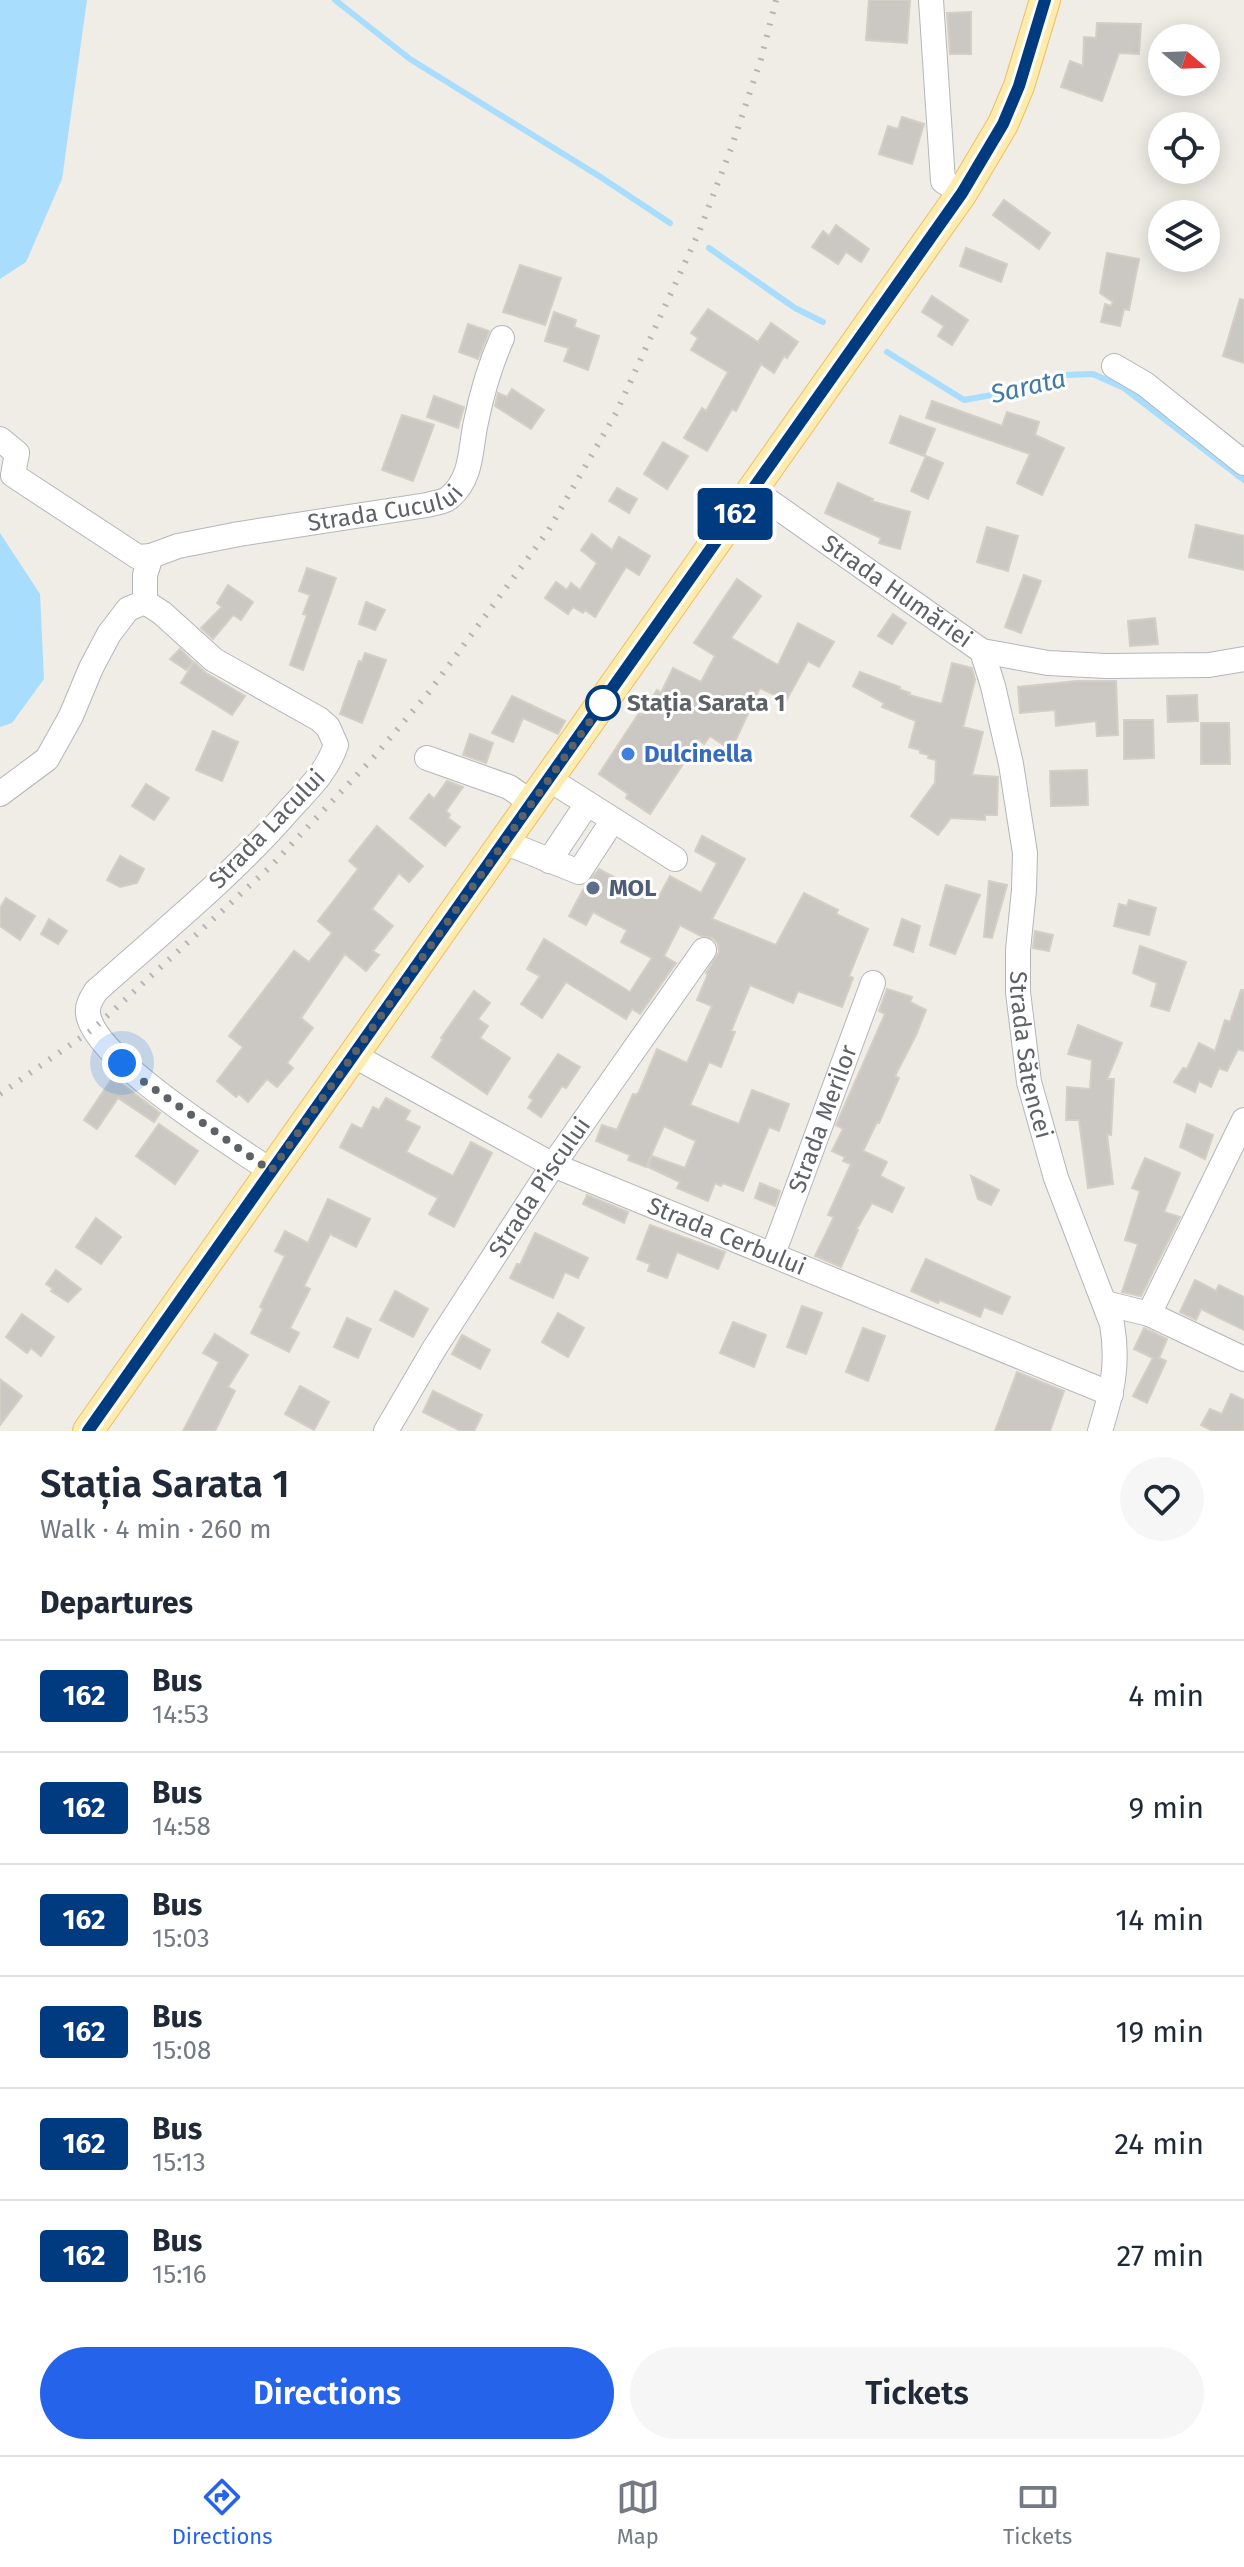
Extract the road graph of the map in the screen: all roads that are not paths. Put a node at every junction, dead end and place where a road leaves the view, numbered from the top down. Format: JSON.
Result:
{"nodes":[{"id":1,"x":931,"y":0,"type":"edge"},
{"id":2,"x":1045,"y":0,"type":"edge"},
{"id":3,"x":962,"y":193,"type":"junction"},
{"id":4,"x":502,"y":338,"type":"dead end"},
{"id":5,"x":1114,"y":366,"type":"dead end"},
{"id":6,"x":0,"y":439,"type":"edge"},
{"id":7,"x":1244,"y":463,"type":"edge"},
{"id":8,"x":753,"y":490,"type":"junction"},
{"id":9,"x":151,"y":556,"type":"junction"},
{"id":10,"x":145,"y":602,"type":"junction"},
{"id":11,"x":982,"y":651,"type":"junction"},
{"id":12,"x":1244,"y":659,"type":"edge"},
{"id":13,"x":427,"y":758,"type":"dead end"},
{"id":14,"x":47,"y":759,"type":"junction"},
{"id":15,"x":0,"y":775,"type":"edge"},
{"id":16,"x":540,"y":791,"type":"junction"},
{"id":17,"x":0,"y":794,"type":"edge"},
{"id":18,"x":587,"y":804,"type":"junction"},
{"id":19,"x":613,"y":820,"type":"junction"},
{"id":20,"x":504,"y":842,"type":"junction"},
{"id":21,"x":675,"y":859,"type":"dead end"},
{"id":22,"x":549,"y":861,"type":"junction"},
{"id":23,"x":704,"y":950,"type":"dead end"},
{"id":24,"x":873,"y":983,"type":"dead end"},
{"id":25,"x":353,"y":1055,"type":"junction"},
{"id":26,"x":1244,"y":1120,"type":"edge"},
{"id":27,"x":553,"y":1165,"type":"junction"},
{"id":28,"x":271,"y":1171,"type":"junction"},
{"id":29,"x":773,"y":1254,"type":"junction"},
{"id":30,"x":1105,"y":1303,"type":"junction"},
{"id":31,"x":1149,"y":1314,"type":"junction"},
{"id":32,"x":1244,"y":1359,"type":"edge"},
{"id":33,"x":1111,"y":1394,"type":"junction"},
{"id":34,"x":88,"y":1431,"type":"edge"},
{"id":35,"x":386,"y":1431,"type":"edge"},
{"id":36,"x":1100,"y":1431,"type":"edge"}],
"edges":[{"from":1,"to":3,"type":"street"},
{"from":2,"to":3,"type":"main road"},
{"from":3,"to":8,"type":"main road"},
{"from":4,"to":9,"type":"street","name":"Strada Cucului"},
{"from":5,"to":7,"type":"street"},
{"from":6,"to":9,"type":"street"},
{"from":8,"to":11,"type":"street","name":"Strada Humăriei"},
{"from":8,"to":16,"type":"main road"},
{"from":9,"to":10,"type":"street"},
{"from":10,"to":14,"type":"street"},
{"from":10,"to":28,"type":"street","name":"Strada Lacului"},
{"from":11,"to":12,"type":"street","name":"Strada Humăriei"},
{"from":11,"to":30,"type":"street","name":"Strada Sătencei"},
{"from":13,"to":16,"type":"street"},
{"from":14,"to":15,"type":"street"},
{"from":14,"to":17,"type":"street"},
{"from":16,"to":18,"type":"street"},
{"from":16,"to":20,"type":"main road"},
{"from":18,"to":19,"type":"street"},
{"from":18,"to":22,"type":"street"},
{"from":19,"to":21,"type":"street"},
{"from":19,"to":22,"type":"street"},
{"from":20,"to":22,"type":"street"},
{"from":20,"to":25,"type":"main road"},
{"from":23,"to":27,"type":"street","name":"Strada Piscului"},
{"from":24,"to":29,"type":"street","name":"Strada Merilor"},
{"from":25,"to":27,"type":"street","name":"Strada Cerbului"},
{"from":25,"to":28,"type":"main road"},
{"from":26,"to":31,"type":"street"},
{"from":27,"to":29,"type":"street","name":"Strada Cerbului"},
{"from":27,"to":35,"type":"street","name":"Strada Piscului"},
{"from":28,"to":34,"type":"main road"},
{"from":29,"to":33,"type":"street","name":"Strada Cerbului"},
{"from":30,"to":31,"type":"street"},
{"from":30,"to":33,"type":"street","name":"Strada Sătencei"},
{"from":31,"to":32,"type":"street"},
{"from":33,"to":36,"type":"street","name":"Strada Sătencei"}]}
